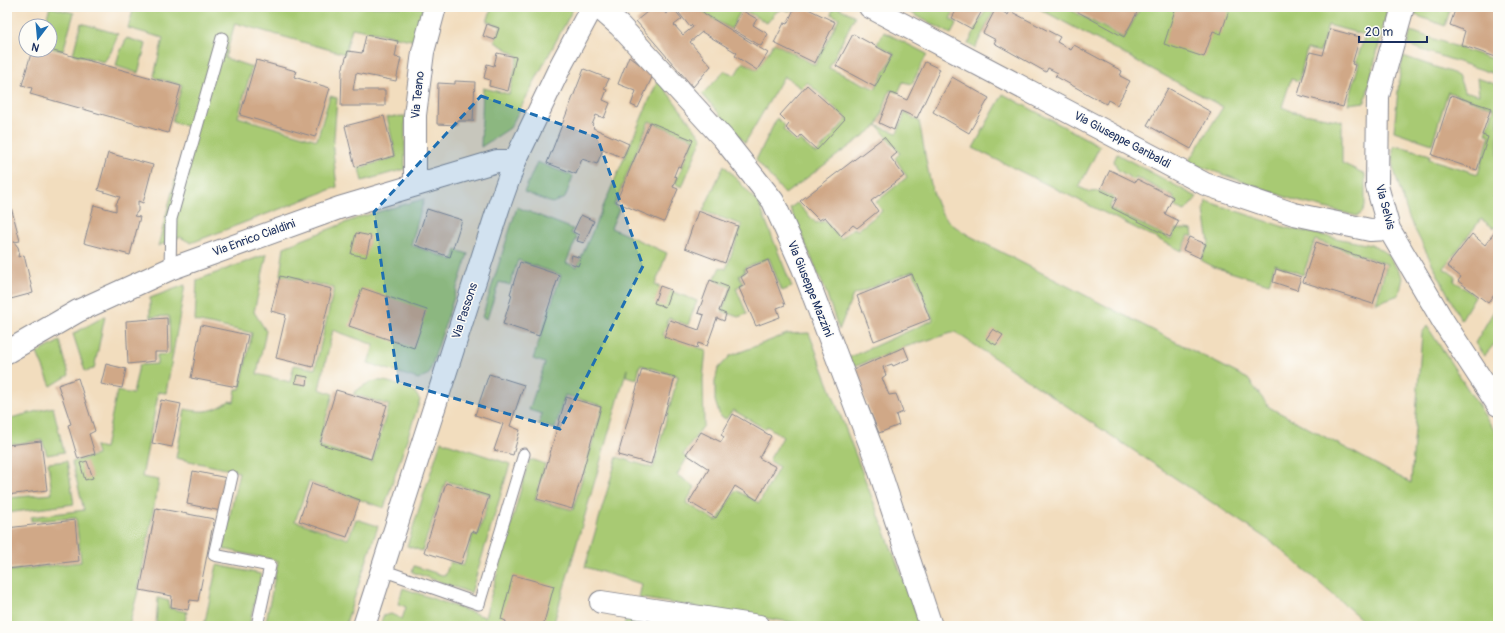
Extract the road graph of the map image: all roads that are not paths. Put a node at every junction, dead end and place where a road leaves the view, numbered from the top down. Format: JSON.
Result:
{"nodes":[{"id":1,"x":434,"y":7,"type":"edge"},
{"id":2,"x":592,"y":7,"type":"edge"},
{"id":3,"x":598,"y":7,"type":"edge"},
{"id":4,"x":870,"y":7,"type":"edge"},
{"id":5,"x":1403,"y":7,"type":"edge"},
{"id":6,"x":222,"y":38,"type":"dead end"},
{"id":7,"x":515,"y":161,"type":"junction"},
{"id":8,"x":415,"y":184,"type":"junction"},
{"id":9,"x":1389,"y":229,"type":"junction"},
{"id":10,"x":170,"y":269,"type":"junction"},
{"id":11,"x":7,"y":352,"type":"edge"},
{"id":12,"x":1498,"y":405,"type":"edge"},
{"id":13,"x":524,"y":454,"type":"dead end"},
{"id":14,"x":232,"y":476,"type":"dead end"},
{"id":15,"x":382,"y":570,"type":"junction"},
{"id":16,"x":601,"y":602,"type":"dead end"},
{"id":17,"x":257,"y":626,"type":"edge"},
{"id":18,"x":364,"y":626,"type":"edge"},
{"id":19,"x":759,"y":626,"type":"edge"},
{"id":20,"x":931,"y":626,"type":"edge"}],
"edges":[{"from":1,"to":8,"type":"street","name":"Via Teano"},
{"from":2,"to":7,"type":"street","name":"Via Passons"},
{"from":3,"to":20,"type":"street","name":"Via Giuseppe Mazzini"},
{"from":4,"to":9,"type":"street","name":"Via Giuseppe Garibaldi"},
{"from":5,"to":9,"type":"street","name":"Via Selvis"},
{"from":6,"to":10,"type":"lane"},
{"from":7,"to":8,"type":"street","name":"Via Enrico Cialdini"},
{"from":7,"to":15,"type":"street","name":"Via Passons"},
{"from":8,"to":10,"type":"street","name":"Via Enrico Cialdini"},
{"from":9,"to":12,"type":"street","name":"Via Selvis"},
{"from":10,"to":11,"type":"street","name":"Via Enrico Cialdini"},
{"from":13,"to":15,"type":"lane"},
{"from":14,"to":17,"type":"lane"},
{"from":15,"to":18,"type":"street","name":"Via Passons"},
{"from":16,"to":19,"type":"street"}]}
